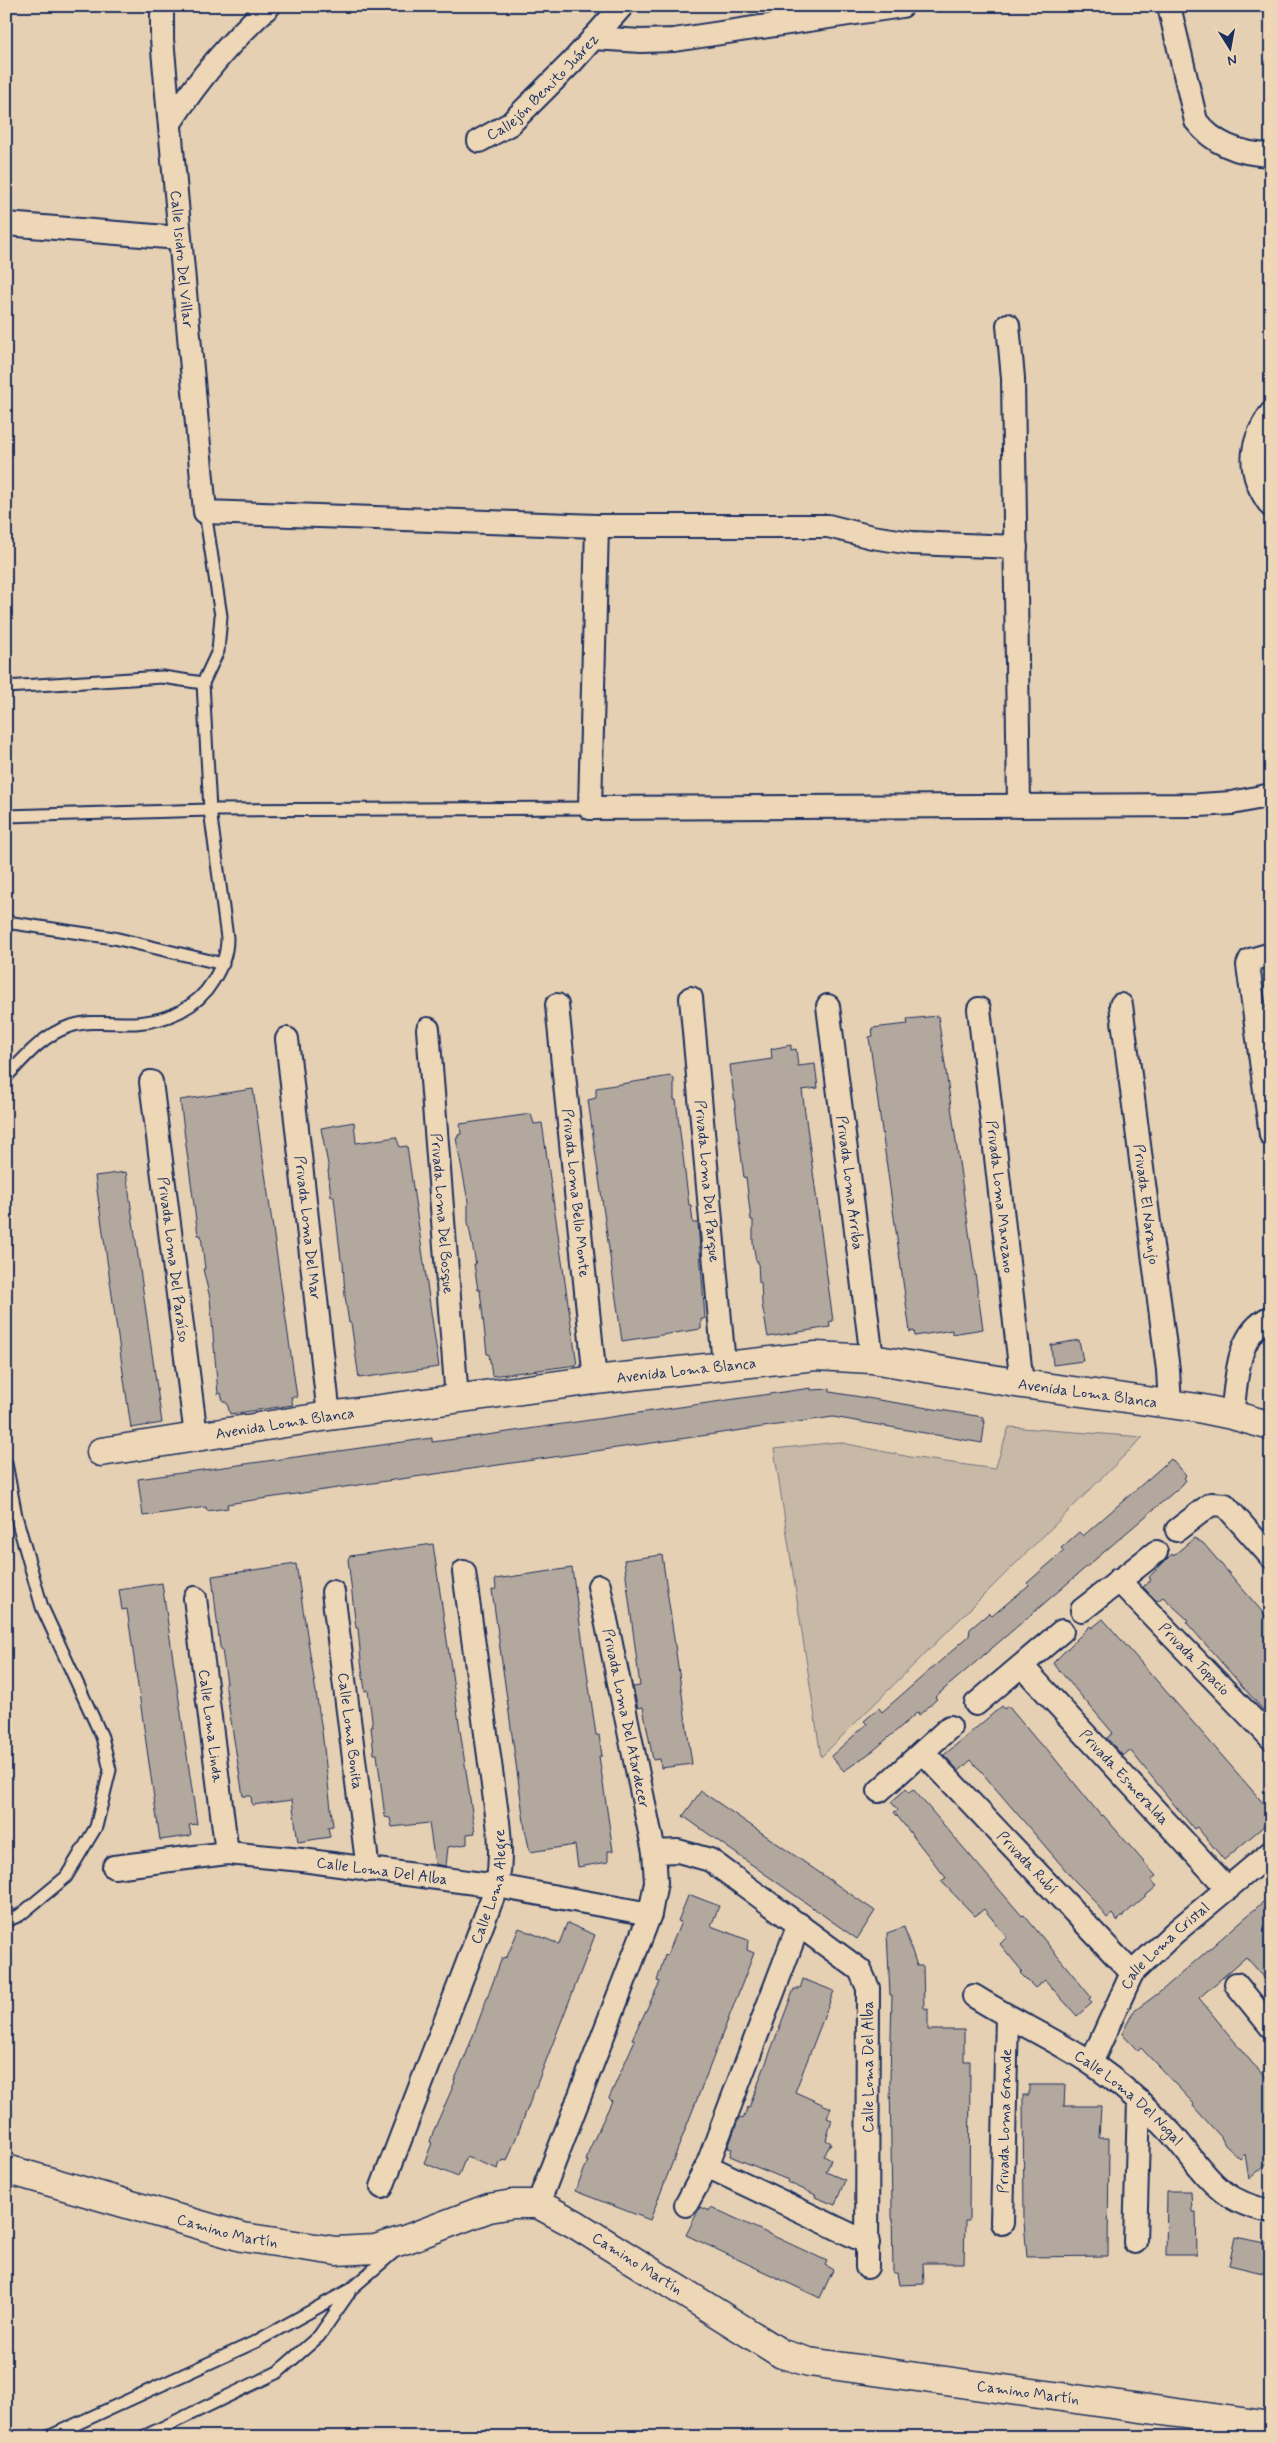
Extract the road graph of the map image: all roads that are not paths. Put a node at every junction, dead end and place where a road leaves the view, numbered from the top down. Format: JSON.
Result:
{"nodes":[{"id":1,"x":162,"y":6,"type":"edge"},
{"id":2,"x":269,"y":6,"type":"edge"},
{"id":3,"x":622,"y":6,"type":"edge"},
{"id":4,"x":902,"y":6,"type":"edge"},
{"id":5,"x":1169,"y":6,"type":"edge"},
{"id":6,"x":593,"y":38,"type":"junction"},
{"id":7,"x":170,"y":123,"type":"junction"},
{"id":8,"x":479,"y":142,"type":"dead end"},
{"id":9,"x":1271,"y":155,"type":"edge"},
{"id":10,"x":6,"y":224,"type":"edge"},
{"id":11,"x":179,"y":238,"type":"junction"},
{"id":12,"x":1008,"y":325,"type":"dead end"},
{"id":13,"x":1271,"y":413,"type":"edge"},
{"id":14,"x":1271,"y":506,"type":"edge"},
{"id":15,"x":205,"y":512,"type":"junction"},
{"id":16,"x":597,"y":526,"type":"junction"},
{"id":17,"x":1016,"y":547,"type":"junction"},
{"id":18,"x":203,"y":683,"type":"junction"},
{"id":19,"x":6,"y":687,"type":"edge"},
{"id":20,"x":1271,"y":795,"type":"edge"},
{"id":21,"x":1019,"y":805,"type":"junction"},
{"id":22,"x":590,"y":808,"type":"junction"},
{"id":23,"x":210,"y":810,"type":"junction"},
{"id":24,"x":6,"y":816,"type":"edge"},
{"id":25,"x":6,"y":922,"type":"edge"},
{"id":26,"x":1260,"y":957,"type":"edge"},
{"id":27,"x":223,"y":964,"type":"junction"},
{"id":28,"x":691,"y":998,"type":"dead end"},
{"id":29,"x":1121,"y":1005,"type":"dead end"},
{"id":30,"x":557,"y":1006,"type":"dead end"},
{"id":31,"x":828,"y":1006,"type":"dead end"},
{"id":32,"x":979,"y":1009,"type":"dead end"},
{"id":33,"x":428,"y":1029,"type":"dead end"},
{"id":34,"x":288,"y":1040,"type":"dead end"},
{"id":35,"x":6,"y":1077,"type":"edge"},
{"id":36,"x":151,"y":1082,"type":"dead end"},
{"id":37,"x":1271,"y":1135,"type":"edge"},
{"id":38,"x":1271,"y":1318,"type":"edge"},
{"id":39,"x":872,"y":1358,"type":"junction"},
{"id":40,"x":724,"y":1365,"type":"junction"},
{"id":41,"x":595,"y":1380,"type":"junction"},
{"id":42,"x":1022,"y":1384,"type":"junction"},
{"id":43,"x":458,"y":1399,"type":"junction"},
{"id":44,"x":1170,"y":1404,"type":"junction"},
{"id":45,"x":1232,"y":1414,"type":"junction"},
{"id":46,"x":329,"y":1416,"type":"junction"},
{"id":47,"x":1271,"y":1426,"type":"edge"},
{"id":48,"x":196,"y":1436,"type":"junction"},
{"id":49,"x":101,"y":1452,"type":"dead end"},
{"id":50,"x":6,"y":1463,"type":"edge"},
{"id":51,"x":1178,"y":1530,"type":"dead end"},
{"id":52,"x":1156,"y":1552,"type":"dead end"},
{"id":53,"x":1271,"y":1556,"type":"edge"},
{"id":54,"x":464,"y":1572,"type":"dead end"},
{"id":55,"x":1118,"y":1580,"type":"junction"},
{"id":56,"x":599,"y":1586,"type":"dead end"},
{"id":57,"x":333,"y":1592,"type":"dead end"},
{"id":58,"x":195,"y":1598,"type":"dead end"},
{"id":59,"x":1082,"y":1610,"type":"dead end"},
{"id":60,"x":1062,"y":1631,"type":"dead end"},
{"id":61,"x":1022,"y":1666,"type":"junction"},
{"id":62,"x":976,"y":1704,"type":"dead end"},
{"id":63,"x":950,"y":1727,"type":"dead end"},
{"id":64,"x":1271,"y":1738,"type":"edge"},
{"id":65,"x":923,"y":1752,"type":"junction"},
{"id":66,"x":879,"y":1791,"type":"dead end"},
{"id":67,"x":654,"y":1852,"type":"junction"},
{"id":68,"x":1271,"y":1852,"type":"edge"},
{"id":69,"x":227,"y":1853,"type":"junction"},
{"id":70,"x":114,"y":1867,"type":"dead end"},
{"id":71,"x":368,"y":1870,"type":"junction"},
{"id":72,"x":497,"y":1886,"type":"junction"},
{"id":73,"x":1228,"y":1889,"type":"junction"},
{"id":74,"x":650,"y":1914,"type":"junction"},
{"id":75,"x":6,"y":1921,"type":"edge"},
{"id":76,"x":799,"y":1924,"type":"junction"},
{"id":77,"x":1132,"y":1974,"type":"junction"},
{"id":78,"x":1236,"y":1984,"type":"dead end"},
{"id":79,"x":974,"y":1996,"type":"dead end"},
{"id":80,"x":1007,"y":2017,"type":"junction"},
{"id":81,"x":1271,"y":2027,"type":"edge"},
{"id":82,"x":1091,"y":2063,"type":"junction"},
{"id":83,"x":1139,"y":2101,"type":"junction"},
{"id":84,"x":707,"y":2166,"type":"junction"},
{"id":85,"x":6,"y":2169,"type":"edge"},
{"id":86,"x":382,"y":2187,"type":"dead end"},
{"id":87,"x":538,"y":2204,"type":"junction"},
{"id":88,"x":686,"y":2206,"type":"dead end"},
{"id":89,"x":1271,"y":2211,"type":"edge"},
{"id":90,"x":1002,"y":2223,"type":"dead end"},
{"id":91,"x":407,"y":2240,"type":"junction"},
{"id":92,"x":1135,"y":2242,"type":"dead end"},
{"id":93,"x":868,"y":2243,"type":"junction"},
{"id":94,"x":867,"y":2267,"type":"dead end"},
{"id":95,"x":351,"y":2289,"type":"junction"},
{"id":96,"x":1271,"y":2426,"type":"edge"},
{"id":97,"x":48,"y":2437,"type":"edge"},
{"id":98,"x":143,"y":2437,"type":"edge"}],
"edges":[{"from":1,"to":7,"type":"street","name":"Calle Isidro Del Villar"},
{"from":2,"to":7,"type":"street"},
{"from":3,"to":6,"type":"street","name":"Callejón Benito Juárez"},
{"from":4,"to":6,"type":"street"},
{"from":5,"to":9,"type":"street"},
{"from":6,"to":8,"type":"street","name":"Callejón Benito Juárez"},
{"from":7,"to":11,"type":"street","name":"Calle Isidro Del Villar"},
{"from":10,"to":11,"type":"street"},
{"from":11,"to":15,"type":"street","name":"Calle Isidro Del Villar"},
{"from":12,"to":17,"type":"street"},
{"from":13,"to":14,"type":"street"},
{"from":15,"to":16,"type":"street"},
{"from":15,"to":18,"type":"lane"},
{"from":16,"to":17,"type":"street"},
{"from":16,"to":22,"type":"street"},
{"from":17,"to":21,"type":"street"},
{"from":18,"to":19,"type":"lane"},
{"from":18,"to":23,"type":"lane"},
{"from":20,"to":21,"type":"street"},
{"from":21,"to":22,"type":"street"},
{"from":22,"to":23,"type":"lane"},
{"from":23,"to":24,"type":"lane"},
{"from":23,"to":27,"type":"lane"},
{"from":25,"to":27,"type":"lane"},
{"from":26,"to":37,"type":"street"},
{"from":27,"to":35,"type":"lane"},
{"from":28,"to":40,"type":"street","name":"Privada Loma Del Parque"},
{"from":29,"to":44,"type":"street","name":"Privada El Naranjo"},
{"from":30,"to":41,"type":"street","name":"Privada Loma Bello Monte"},
{"from":31,"to":39,"type":"street","name":"Privada Loma Arriba"},
{"from":32,"to":42,"type":"street","name":"Privada Loma Manzano"},
{"from":33,"to":43,"type":"street","name":"Privada Loma Del Bosque"},
{"from":34,"to":46,"type":"street","name":"Privada Loma Del Mar"},
{"from":36,"to":48,"type":"street","name":"Privada Loma Del Paraíso"},
{"from":38,"to":45,"type":"street"},
{"from":39,"to":40,"type":"street","name":"Avenida Loma Blanca"},
{"from":39,"to":42,"type":"street","name":"Avenida Loma Blanca"},
{"from":40,"to":41,"type":"street","name":"Avenida Loma Blanca"},
{"from":41,"to":43,"type":"street","name":"Avenida Loma Blanca"},
{"from":42,"to":44,"type":"street","name":"Avenida Loma Blanca"},
{"from":43,"to":46,"type":"street","name":"Avenida Loma Blanca"},
{"from":44,"to":45,"type":"street","name":"Avenida Loma Blanca"},
{"from":45,"to":47,"type":"street","name":"Avenida Loma Blanca"},
{"from":46,"to":48,"type":"street","name":"Avenida Loma Blanca"},
{"from":48,"to":49,"type":"street","name":"Avenida Loma Blanca"},
{"from":50,"to":75,"type":"lane"},
{"from":51,"to":53,"type":"street"},
{"from":52,"to":55,"type":"street"},
{"from":54,"to":72,"type":"street","name":"Calle Loma Alegre"},
{"from":55,"to":59,"type":"street"},
{"from":55,"to":64,"type":"street","name":"Privada Topacio"},
{"from":56,"to":67,"type":"street","name":"Privada Loma Del Atardecer"},
{"from":57,"to":71,"type":"street","name":"Calle Loma Bonita"},
{"from":58,"to":69,"type":"street","name":"Calle Loma Linda"},
{"from":60,"to":61,"type":"street"},
{"from":61,"to":62,"type":"street"},
{"from":61,"to":73,"type":"street","name":"Privada Esmeralda"},
{"from":63,"to":65,"type":"street"},
{"from":65,"to":66,"type":"street"},
{"from":65,"to":77,"type":"street","name":"Privada Rubí"},
{"from":67,"to":74,"type":"street","name":"Privada Loma Del Atardecer"},
{"from":67,"to":76,"type":"street","name":"Calle Loma Del Alba"},
{"from":68,"to":73,"type":"street","name":"Calle Loma Cristal"},
{"from":69,"to":70,"type":"street","name":"Calle Loma Del Alba"},
{"from":69,"to":71,"type":"street","name":"Calle Loma Del Alba"},
{"from":71,"to":72,"type":"street","name":"Calle Loma Del Alba"},
{"from":72,"to":74,"type":"street","name":"Calle Loma Del Alba"},
{"from":72,"to":86,"type":"street","name":"Calle Loma Alegre"},
{"from":73,"to":77,"type":"street","name":"Calle Loma Cristal"},
{"from":74,"to":87,"type":"street","name":"Privada Loma Del Atardecer"},
{"from":76,"to":84,"type":"street"},
{"from":76,"to":93,"type":"street","name":"Calle Loma Del Alba"},
{"from":77,"to":82,"type":"street","name":"Calle Loma Cristal"},
{"from":78,"to":81,"type":"street"},
{"from":79,"to":80,"type":"street","name":"Calle Loma Del Nogal"},
{"from":80,"to":82,"type":"street","name":"Calle Loma Del Nogal"},
{"from":80,"to":90,"type":"street","name":"Privada Loma Grande"},
{"from":82,"to":83,"type":"street","name":"Calle Loma Del Nogal"},
{"from":83,"to":89,"type":"street","name":"Calle Loma Del Nogal"},
{"from":83,"to":92,"type":"street"},
{"from":84,"to":88,"type":"street"},
{"from":84,"to":93,"type":"street"},
{"from":85,"to":91,"type":"street","name":"Camino Martín"},
{"from":87,"to":91,"type":"street","name":"Camino Martín"},
{"from":87,"to":96,"type":"street","name":"Camino Martín"},
{"from":91,"to":95,"type":"lane"},
{"from":93,"to":94,"type":"street","name":"Calle Loma Del Alba"},
{"from":95,"to":97,"type":"lane"},
{"from":95,"to":98,"type":"lane"}]}
